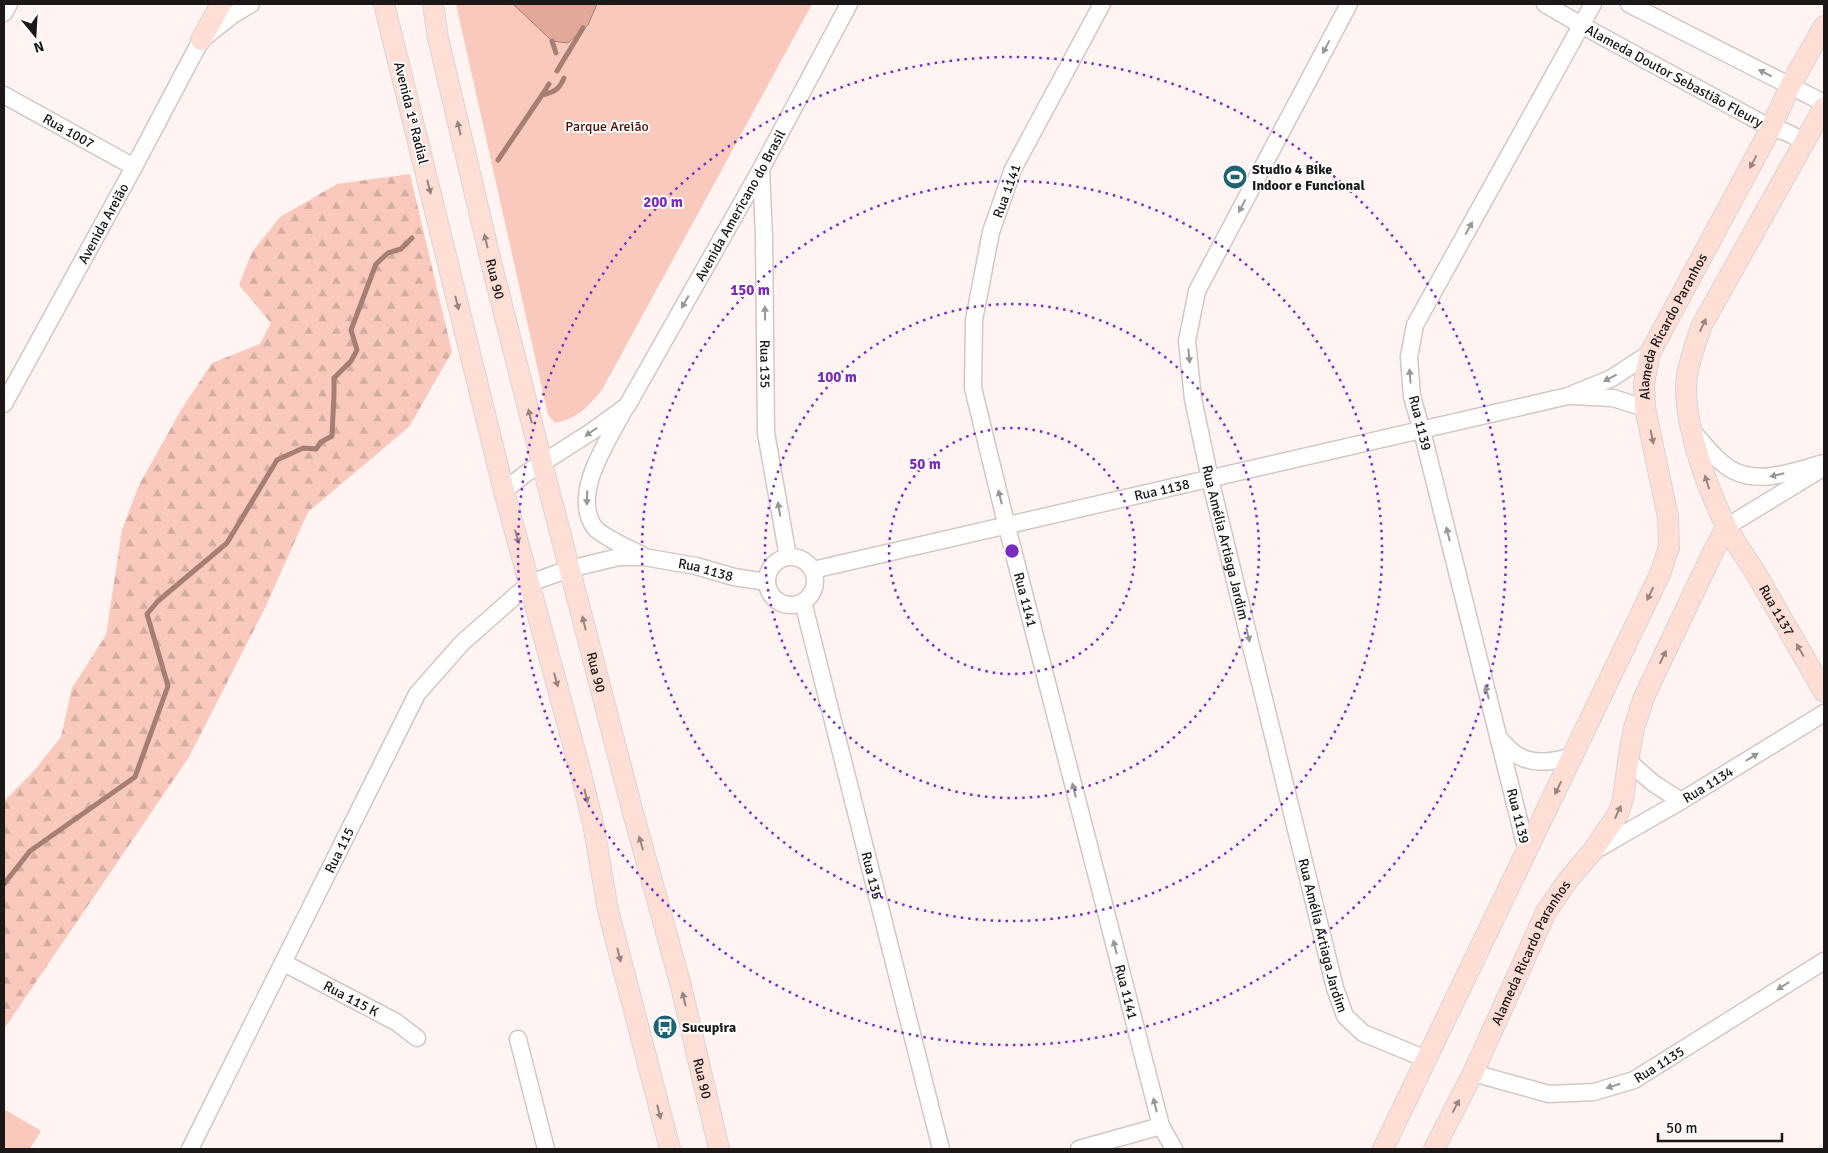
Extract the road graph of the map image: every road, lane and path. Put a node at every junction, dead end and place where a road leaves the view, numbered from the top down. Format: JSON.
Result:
{"nodes":[{"id":1,"x":9,"y":4,"type":"edge"},
{"id":2,"x":221,"y":4,"type":"edge"},
{"id":3,"x":251,"y":4,"type":"edge"},
{"id":4,"x":384,"y":4,"type":"edge"},
{"id":5,"x":433,"y":4,"type":"edge"},
{"id":6,"x":849,"y":4,"type":"edge"},
{"id":7,"x":1102,"y":4,"type":"edge"},
{"id":8,"x":1349,"y":4,"type":"edge"},
{"id":9,"x":1545,"y":4,"type":"edge"},
{"id":10,"x":1593,"y":4,"type":"edge"},
{"id":11,"x":1629,"y":4,"type":"edge"},
{"id":12,"x":4,"y":13,"type":"edge"},
{"id":13,"x":1581,"y":25,"type":"junction"},
{"id":14,"x":1824,"y":26,"type":"edge"},
{"id":15,"x":201,"y":40,"type":"junction"},
{"id":16,"x":1790,"y":86,"type":"junction"},
{"id":17,"x":4,"y":95,"type":"edge"},
{"id":18,"x":1824,"y":103,"type":"edge"},
{"id":19,"x":1824,"y":107,"type":"edge"},
{"id":20,"x":1771,"y":128,"type":"junction"},
{"id":21,"x":1805,"y":142,"type":"junction"},
{"id":22,"x":134,"y":167,"type":"junction"},
{"id":23,"x":761,"y":169,"type":"junction"},
{"id":24,"x":1650,"y":353,"type":"junction"},
{"id":25,"x":1568,"y":396,"type":"junction"},
{"id":26,"x":4,"y":404,"type":"edge"},
{"id":27,"x":626,"y":406,"type":"junction"},
{"id":28,"x":1645,"y":408,"type":"junction"},
{"id":29,"x":1422,"y":431,"type":"junction"},
{"id":30,"x":1692,"y":431,"type":"junction"},
{"id":31,"x":542,"y":463,"type":"junction"},
{"id":32,"x":1824,"y":463,"type":"edge"},
{"id":33,"x":1824,"y":467,"type":"edge"},
{"id":34,"x":1210,"y":479,"type":"junction"},
{"id":35,"x":504,"y":491,"type":"junction"},
{"id":36,"x":1007,"y":526,"type":"junction"},
{"id":37,"x":1726,"y":527,"type":"junction"},
{"id":38,"x":596,"y":529,"type":"joint"},
{"id":39,"x":644,"y":557,"type":"junction"},
{"id":40,"x":788,"y":557,"type":"junction"},
{"id":41,"x":569,"y":569,"type":"junction"},
{"id":42,"x":813,"y":570,"type":"junction"},
{"id":43,"x":530,"y":582,"type":"junction"},
{"id":44,"x":767,"y":582,"type":"junction"},
{"id":45,"x":803,"y":602,"type":"junction"},
{"id":46,"x":1824,"y":692,"type":"edge"},
{"id":47,"x":1824,"y":713,"type":"edge"},
{"id":48,"x":1499,"y":739,"type":"junction"},
{"id":49,"x":1574,"y":756,"type":"junction"},
{"id":50,"x":1628,"y":761,"type":"junction"},
{"id":51,"x":1681,"y":801,"type":"junction"},
{"id":52,"x":1527,"y":852,"type":"junction"},
{"id":53,"x":1592,"y":852,"type":"junction"},
{"id":54,"x":1824,"y":961,"type":"edge"},
{"id":55,"x":284,"y":963,"type":"junction"},
{"id":56,"x":417,"y":1038,"type":"dead end"},
{"id":57,"x":518,"y":1039,"type":"dead end"},
{"id":58,"x":1426,"y":1059,"type":"junction"},
{"id":59,"x":1473,"y":1073,"type":"junction"},
{"id":60,"x":1161,"y":1126,"type":"junction"},
{"id":61,"x":190,"y":1149,"type":"edge"},
{"id":62,"x":546,"y":1149,"type":"edge"},
{"id":63,"x":670,"y":1149,"type":"edge"},
{"id":64,"x":719,"y":1149,"type":"edge"},
{"id":65,"x":941,"y":1149,"type":"edge"},
{"id":66,"x":1079,"y":1149,"type":"edge"},
{"id":67,"x":1174,"y":1149,"type":"edge"},
{"id":68,"x":1384,"y":1149,"type":"edge"},
{"id":69,"x":1434,"y":1149,"type":"edge"}],
"edges":[{"from":1,"to":12,"type":"street"},
{"from":2,"to":15,"type":"main road"},
{"from":3,"to":15,"type":"street"},
{"from":4,"to":35,"type":"main road","name":"Avenida 1ª Radial","one_way":true},
{"from":31,"to":5,"type":"main road","name":"Rua 90","one_way":true},
{"from":6,"to":23,"type":"street","name":"Avenida Americano do Brasil"},
{"from":36,"to":7,"type":"street","name":"Rua 1141","one_way":true},
{"from":8,"to":34,"type":"street","name":"Rua Amélia Artiaga Jardim","one_way":true},
{"from":9,"to":13,"type":"street","name":"Alameda Doutor Sebastião Fleury"},
{"from":10,"to":13,"type":"street","name":"Rua 1139"},
{"from":16,"to":11,"type":"street","one_way":true},
{"from":13,"to":20,"type":"street","name":"Alameda Doutor Sebastião Fleury"},
{"from":29,"to":13,"type":"street","name":"Rua 1139","one_way":true},
{"from":14,"to":16,"type":"main road","name":"Alameda Ricardo Paranhos"},
{"from":15,"to":22,"type":"street","name":"Avenida Areião"},
{"from":16,"to":18,"type":"street"},
{"from":16,"to":20,"type":"main road","name":"Alameda Ricardo Paranhos"},
{"from":17,"to":22,"type":"street","name":"Rua 1007"},
{"from":19,"to":21,"type":"main road","name":"Alameda Ricardo Paranhos"},
{"from":20,"to":21,"type":"street","name":"Alameda Doutor Sebastião Fleury"},
{"from":20,"to":24,"type":"main road","name":"Alameda Ricardo Paranhos","one_way":true},
{"from":30,"to":21,"type":"main road","name":"Alameda Ricardo Paranhos","one_way":true},
{"from":22,"to":26,"type":"street","name":"Avenida Areião"},
{"from":23,"to":27,"type":"street","name":"Avenida Americano do Brasil","one_way":true},
{"from":40,"to":23,"type":"street","name":"Rua 135","one_way":true},
{"from":24,"to":25,"type":"street","name":"Rua 1138","one_way":true},
{"from":24,"to":28,"type":"main road","name":"Alameda Ricardo Paranhos"},
{"from":25,"to":28,"type":"street","name":"Rua 1138"},
{"from":25,"to":29,"type":"street","name":"Rua 1138"},
{"from":27,"to":31,"type":"street","name":"Avenida Americano do Brasil","one_way":true},
{"from":27,"to":38,"type":"street","name":"Avenida Americano do Brasil","one_way":true},
{"from":28,"to":49,"type":"main road","name":"Alameda Ricardo Paranhos","one_way":true},
{"from":29,"to":34,"type":"street","name":"Rua 1138"},
{"from":48,"to":29,"type":"street","name":"Rua 1139","one_way":true},
{"from":32,"to":30,"type":"street","one_way":true},
{"from":37,"to":30,"type":"main road","name":"Alameda Ricardo Paranhos","one_way":true},
{"from":31,"to":35,"type":"street","name":"Avenida Americano do Brasil"},
{"from":31,"to":41,"type":"main road","name":"Rua 90"},
{"from":33,"to":37,"type":"street"},
{"from":34,"to":36,"type":"street","name":"Rua 1138"},
{"from":34,"to":58,"type":"street","name":"Rua Amélia Artiaga Jardim","one_way":true},
{"from":35,"to":43,"type":"main road","one_way":true},
{"from":36,"to":42,"type":"street","name":"Rua 1138"},
{"from":60,"to":36,"type":"street","name":"Rua 1141","one_way":true},
{"from":46,"to":37,"type":"main road","name":"Rua 1137","one_way":true},
{"from":50,"to":37,"type":"main road","name":"Alameda Ricardo Paranhos","one_way":true},
{"from":38,"to":39,"type":"street","name":"Rua 1138"},
{"from":39,"to":41,"type":"street","name":"Rua 1138"},
{"from":39,"to":44,"type":"street","name":"Rua 1138"},
{"from":40,"to":42,"type":"street"},
{"from":40,"to":44,"type":"street"},
{"from":41,"to":43,"type":"street","name":"Rua 1138"},
{"from":64,"to":41,"type":"main road","name":"Rua 90","one_way":true},
{"from":42,"to":45,"type":"street"},
{"from":43,"to":55,"type":"street","name":"Rua 115"},
{"from":43,"to":63,"type":"main road","one_way":true},
{"from":44,"to":45,"type":"street"},
{"from":45,"to":65,"type":"street","name":"Rua 135"},
{"from":51,"to":47,"type":"street","name":"Rua 1134","one_way":true},
{"from":48,"to":49,"type":"street"},
{"from":48,"to":52,"type":"street","name":"Rua 1139"},
{"from":49,"to":52,"type":"main road","name":"Alameda Ricardo Paranhos","one_way":true},
{"from":50,"to":51,"type":"street"},
{"from":53,"to":50,"type":"main road","name":"Alameda Ricardo Paranhos","one_way":true},
{"from":51,"to":53,"type":"street","name":"Rua 1134"},
{"from":52,"to":58,"type":"main road","name":"Alameda Ricardo Paranhos"},
{"from":53,"to":59,"type":"main road","name":"Alameda Ricardo Paranhos"},
{"from":54,"to":59,"type":"street","name":"Rua 1135","one_way":true},
{"from":55,"to":56,"type":"street","name":"Rua 115 K"},
{"from":55,"to":61,"type":"street","name":"Rua 115"},
{"from":57,"to":62,"type":"street"},
{"from":58,"to":68,"type":"main road","name":"Alameda Ricardo Paranhos"},
{"from":69,"to":59,"type":"main road","name":"Alameda Ricardo Paranhos","one_way":true},
{"from":60,"to":66,"type":"street"},
{"from":60,"to":67,"type":"street","name":"Rua 1141"}]}
